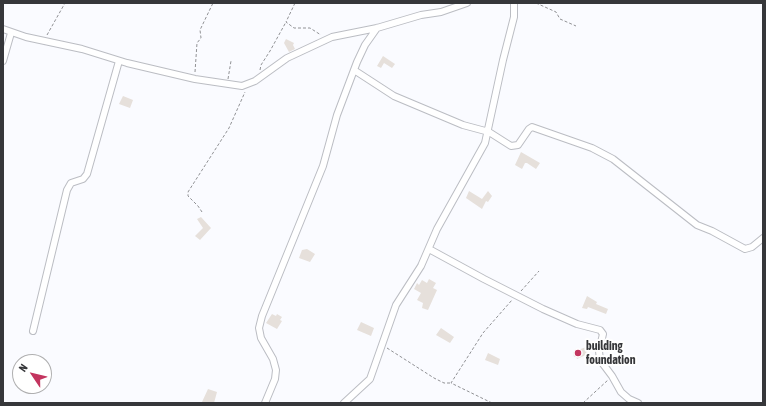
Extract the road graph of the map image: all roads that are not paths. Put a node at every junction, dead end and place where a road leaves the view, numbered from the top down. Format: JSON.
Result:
{"nodes":[{"id":1,"x":467,"y":3,"type":"edge"},
{"id":2,"x":514,"y":3,"type":"edge"},
{"id":3,"x":377,"y":28,"type":"junction"},
{"id":4,"x":3,"y":29,"type":"edge"},
{"id":5,"x":11,"y":33,"type":"junction"},
{"id":6,"x":3,"y":61,"type":"edge"},
{"id":7,"x":119,"y":61,"type":"junction"},
{"id":8,"x":354,"y":70,"type":"junction"},
{"id":9,"x":489,"y":132,"type":"junction"},
{"id":10,"x":763,"y":238,"type":"edge"},
{"id":11,"x":429,"y":249,"type":"junction"},
{"id":12,"x":33,"y":331,"type":"dead end"},
{"id":13,"x":265,"y":403,"type":"edge"},
{"id":14,"x":344,"y":403,"type":"edge"},
{"id":15,"x":638,"y":403,"type":"edge"}],
"edges":[{"from":1,"to":3,"type":"street"},
{"from":2,"to":9,"type":"street"},
{"from":3,"to":7,"type":"street"},
{"from":3,"to":8,"type":"street"},
{"from":4,"to":5,"type":"street"},
{"from":5,"to":6,"type":"street"},
{"from":5,"to":7,"type":"street"},
{"from":7,"to":12,"type":"street"},
{"from":8,"to":9,"type":"street"},
{"from":8,"to":13,"type":"street"},
{"from":9,"to":10,"type":"street"},
{"from":9,"to":11,"type":"street"},
{"from":11,"to":14,"type":"street"},
{"from":11,"to":15,"type":"street"}]}
